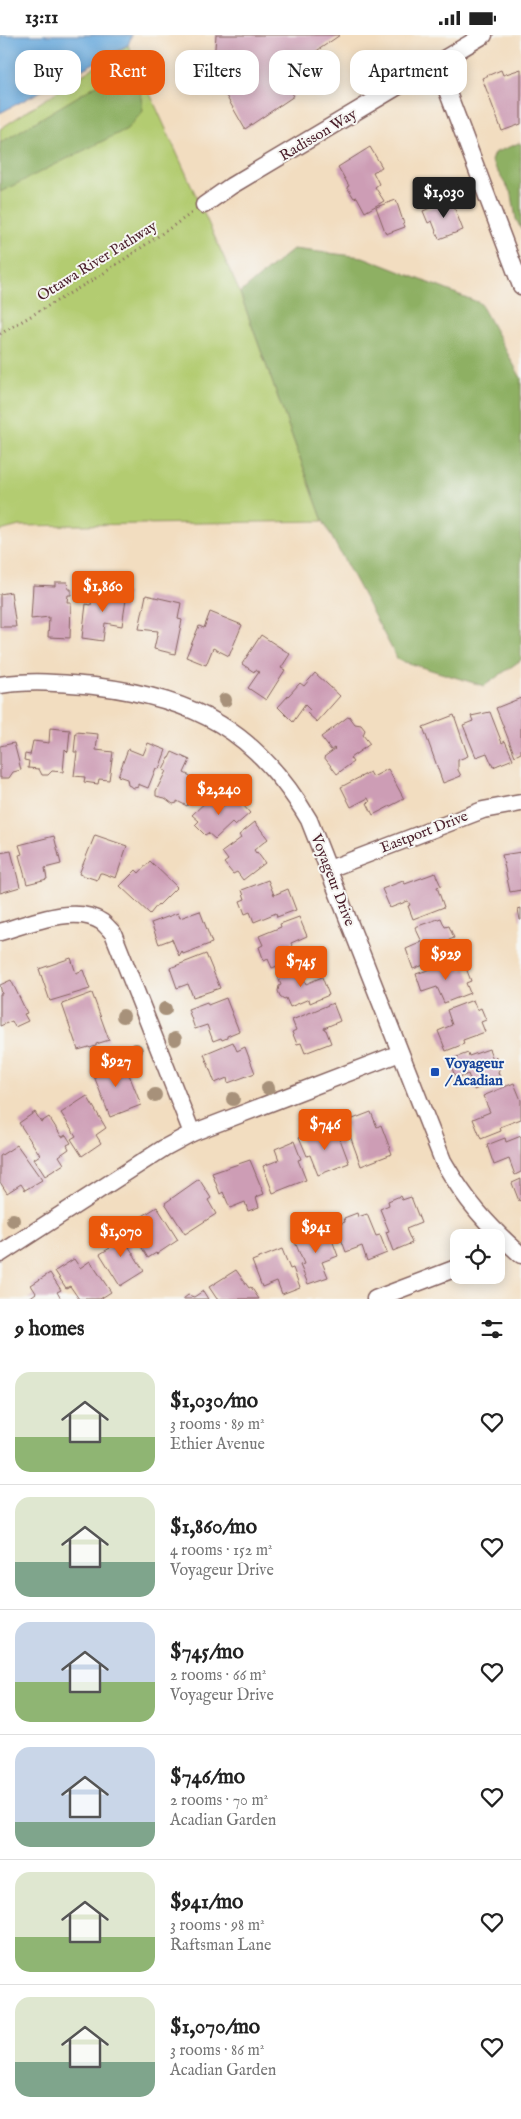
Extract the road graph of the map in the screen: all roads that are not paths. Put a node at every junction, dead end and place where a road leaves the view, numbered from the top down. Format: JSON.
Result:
{"nodes":[{"id":1,"x":484,"y":35,"type":"edge"},
{"id":2,"x":460,"y":50,"type":"edge"},
{"id":3,"x":386,"y":95,"type":"edge"},
{"id":4,"x":448,"y":95,"type":"edge"},
{"id":5,"x":204,"y":205,"type":"road end"},
{"id":6,"x":521,"y":286,"type":"edge"},
{"id":7,"x":0,"y":685,"type":"edge"},
{"id":8,"x":521,"y":803,"type":"edge"},
{"id":9,"x":329,"y":869,"type":"junction"},
{"id":10,"x":0,"y":932,"type":"edge"},
{"id":11,"x":400,"y":1053,"type":"junction"},
{"id":12,"x":192,"y":1133,"type":"junction"},
{"id":13,"x":509,"y":1250,"type":"edge"},
{"id":14,"x":0,"y":1254,"type":"edge"},
{"id":15,"x":450,"y":1270,"type":"edge"},
{"id":16,"x":375,"y":1299,"type":"edge"}],
"edges":[{"from":1,"to":2,"type":"street","name":"Radisson Way"},
{"from":3,"to":5,"type":"street","name":"Radisson Way"},
{"from":4,"to":6,"type":"street"},
{"from":7,"to":9,"type":"street","name":"Voyageur Drive"},
{"from":8,"to":9,"type":"street","name":"Eastport Drive"},
{"from":9,"to":11,"type":"street","name":"Voyageur Drive"},
{"from":10,"to":12,"type":"street"},
{"from":11,"to":12,"type":"street"},
{"from":11,"to":13,"type":"street","name":"Voyageur Drive"},
{"from":12,"to":14,"type":"street"},
{"from":15,"to":16,"type":"street"}]}
